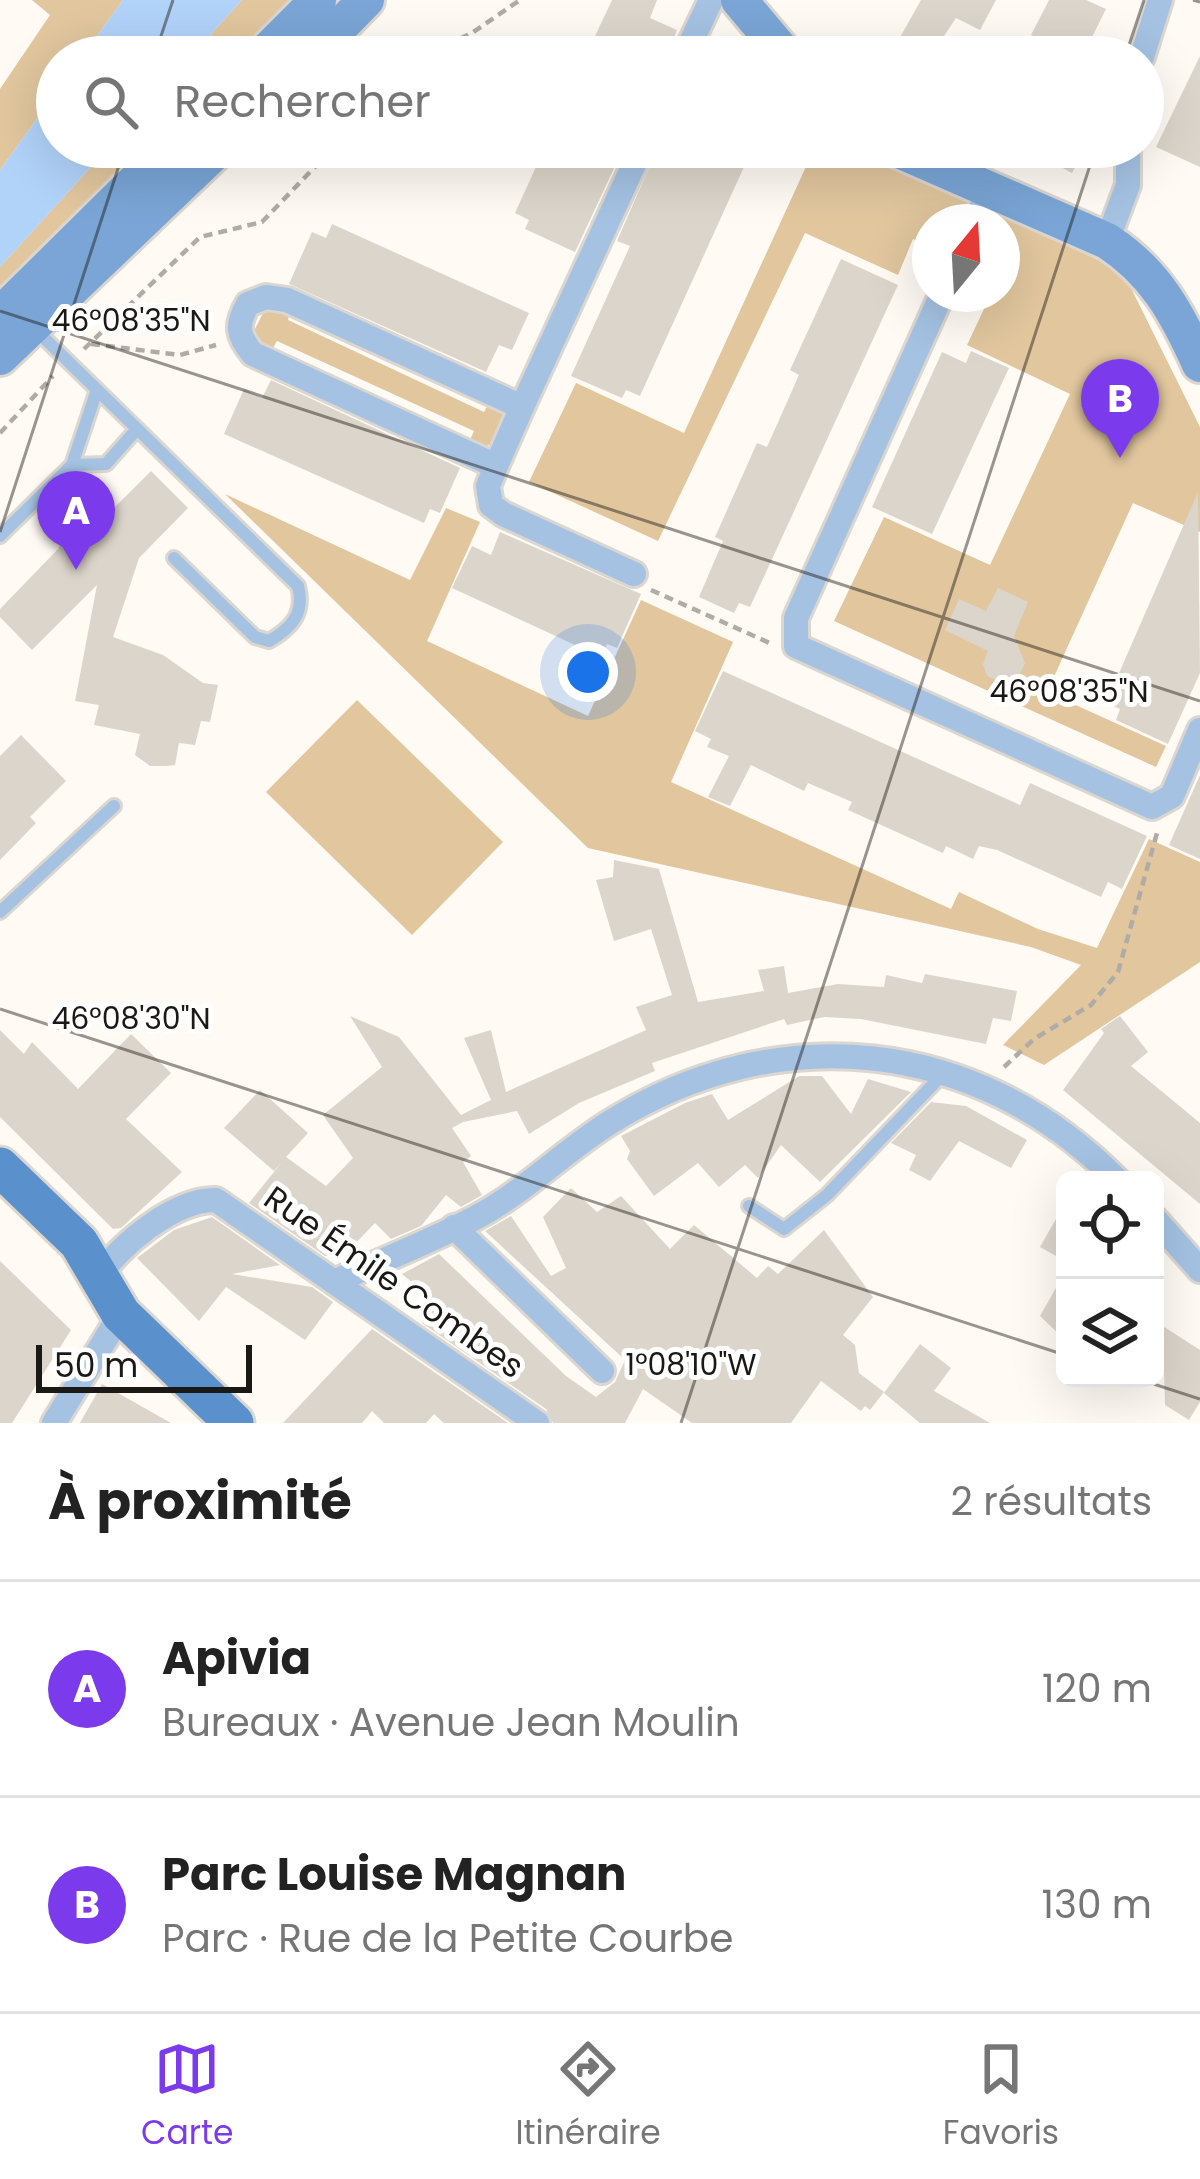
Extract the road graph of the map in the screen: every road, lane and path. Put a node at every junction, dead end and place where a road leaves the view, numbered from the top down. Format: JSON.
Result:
{"nodes":[{"id":1,"x":319,"y":0,"type":"edge"},
{"id":2,"x":366,"y":0,"type":"edge"},
{"id":3,"x":520,"y":0,"type":"edge"},
{"id":4,"x":711,"y":0,"type":"edge"},
{"id":5,"x":739,"y":0,"type":"edge"},
{"id":6,"x":1160,"y":0,"type":"edge"},
{"id":7,"x":282,"y":36,"type":"edge"},
{"id":8,"x":331,"y":36,"type":"edge"},
{"id":9,"x":465,"y":36,"type":"edge"},
{"id":10,"x":694,"y":36,"type":"edge"},
{"id":11,"x":769,"y":36,"type":"edge"},
{"id":12,"x":1149,"y":36,"type":"edge"},
{"id":13,"x":151,"y":168,"type":"edge"},
{"id":14,"x":195,"y":168,"type":"edge"},
{"id":15,"x":314,"y":168,"type":"edge"},
{"id":16,"x":632,"y":168,"type":"edge"},
{"id":17,"x":924,"y":168,"type":"edge"},
{"id":18,"x":1128,"y":168,"type":"edge"},
{"id":19,"x":978,"y":204,"type":"edge"},
{"id":20,"x":1020,"y":217,"type":"edge"},
{"id":21,"x":1107,"y":241,"type":"junction"},
{"id":22,"x":934,"y":312,"type":"edge"},
{"id":23,"x":15,"y":316,"type":"edge"},
{"id":24,"x":239,"y":339,"type":"junction"},
{"id":25,"x":92,"y":344,"type":"junction"},
{"id":26,"x":0,"y":357,"type":"edge"},
{"id":27,"x":67,"y":361,"type":"junction"},
{"id":28,"x":1200,"y":364,"type":"edge"},
{"id":29,"x":97,"y":390,"type":"junction"},
{"id":30,"x":521,"y":407,"type":"junction"},
{"id":31,"x":137,"y":428,"type":"junction"},
{"id":32,"x":0,"y":433,"type":"edge"},
{"id":33,"x":72,"y":465,"type":"junction"},
{"id":34,"x":496,"y":466,"type":"junction"},
{"id":35,"x":0,"y":536,"type":"edge"},
{"id":36,"x":174,"y":558,"type":"dead end"},
{"id":37,"x":634,"y":574,"type":"joint"},
{"id":38,"x":796,"y":646,"type":"junction"},
{"id":39,"x":1200,"y":730,"type":"edge"},
{"id":40,"x":1164,"y":804,"type":"junction"},
{"id":41,"x":115,"y":806,"type":"dead end"},
{"id":42,"x":0,"y":912,"type":"edge"},
{"id":43,"x":944,"y":1073,"type":"junction"},
{"id":44,"x":982,"y":1086,"type":"junction"},
{"id":45,"x":0,"y":1167,"type":"edge"},
{"id":46,"x":1108,"y":1171,"type":"edge"},
{"id":47,"x":0,"y":1197,"type":"edge"},
{"id":48,"x":749,"y":1206,"type":"dead end"},
{"id":49,"x":454,"y":1228,"type":"junction"},
{"id":50,"x":1164,"y":1229,"type":"edge"},
{"id":51,"x":1200,"y":1270,"type":"edge"},
{"id":52,"x":97,"y":1280,"type":"junction"},
{"id":53,"x":334,"y":1282,"type":"junction"},
{"id":54,"x":121,"y":1314,"type":"junction"},
{"id":55,"x":602,"y":1371,"type":"dead end"},
{"id":56,"x":54,"y":1423,"type":"edge"},
{"id":57,"x":234,"y":1423,"type":"edge"},
{"id":58,"x":537,"y":1423,"type":"edge"}],
"edges":[{"from":1,"to":7,"type":"main road"},
{"from":2,"to":8,"type":"main road"},
{"from":3,"to":9,"type":"path"},
{"from":4,"to":10,"type":"street"},
{"from":5,"to":11,"type":"main road"},
{"from":6,"to":12,"type":"street"},
{"from":13,"to":23,"type":"main road"},
{"from":14,"to":23,"type":"main road"},
{"from":15,"to":25,"type":"path"},
{"from":16,"to":30,"type":"street"},
{"from":17,"to":19,"type":"main road"},
{"from":18,"to":21,"type":"street"},
{"from":20,"to":21,"type":"main road"},
{"from":21,"to":28,"type":"main road"},
{"from":22,"to":38,"type":"street"},
{"from":23,"to":26,"type":"main road"},
{"from":23,"to":27,"type":"lane"},
{"from":24,"to":25,"type":"path"},
{"from":24,"to":30,"type":"street"},
{"from":24,"to":34,"type":"street"},
{"from":25,"to":27,"type":"path"},
{"from":27,"to":29,"type":"lane"},
{"from":27,"to":32,"type":"path"},
{"from":29,"to":31,"type":"lane"},
{"from":29,"to":33,"type":"lane"},
{"from":30,"to":34,"type":"street"},
{"from":31,"to":33,"type":"lane"},
{"from":31,"to":36,"type":"lane"},
{"from":33,"to":35,"type":"lane"},
{"from":34,"to":37,"type":"street"},
{"from":37,"to":38,"type":"path"},
{"from":38,"to":40,"type":"street"},
{"from":39,"to":40,"type":"street"},
{"from":40,"to":44,"type":"path"},
{"from":41,"to":42,"type":"lane"},
{"from":43,"to":44,"type":"street"},
{"from":43,"to":48,"type":"lane"},
{"from":43,"to":49,"type":"street"},
{"from":44,"to":46,"type":"street"},
{"from":45,"to":52,"type":"main road"},
{"from":47,"to":52,"type":"main road"},
{"from":49,"to":53,"type":"street"},
{"from":49,"to":55,"type":"street"},
{"from":50,"to":51,"type":"street"},
{"from":52,"to":53,"type":"street","name":"Rue Émile Combes"},
{"from":52,"to":54,"type":"main road"},
{"from":53,"to":58,"type":"street","name":"Rue Émile Combes"},
{"from":54,"to":56,"type":"street"},
{"from":54,"to":57,"type":"main road"}]}
